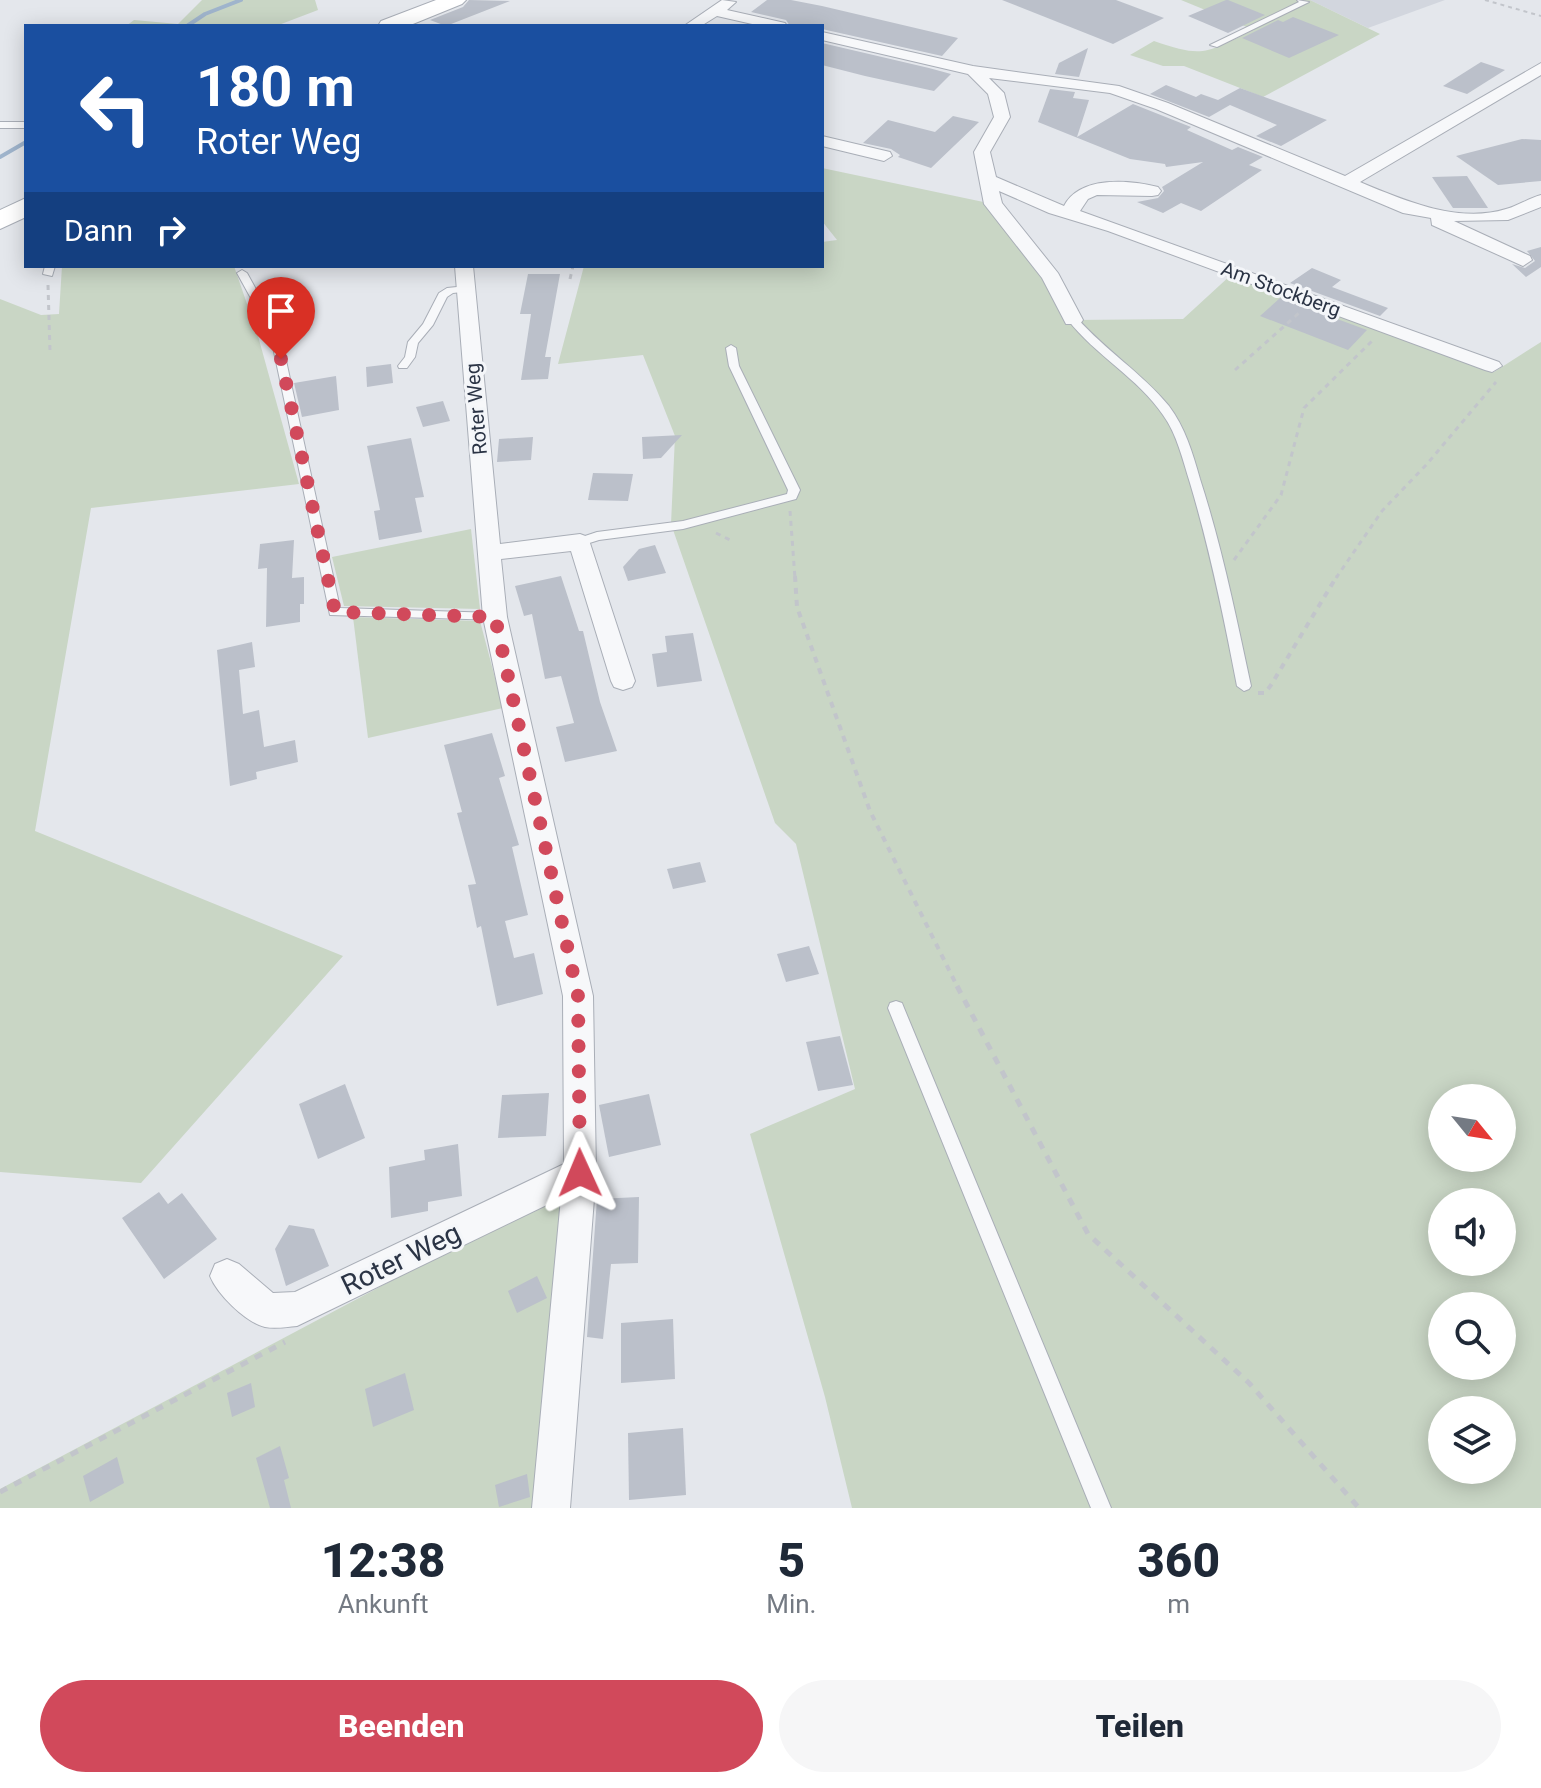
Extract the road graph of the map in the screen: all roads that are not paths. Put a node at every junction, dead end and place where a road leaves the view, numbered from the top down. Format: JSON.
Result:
{"nodes":[{"id":1,"x":455,"y":0,"type":"edge"},
{"id":2,"x":732,"y":0,"type":"edge"},
{"id":3,"x":1301,"y":0,"type":"edge"},
{"id":4,"x":714,"y":11,"type":"junction"},
{"id":5,"x":394,"y":24,"type":"edge"},
{"id":6,"x":694,"y":24,"type":"edge"},
{"id":7,"x":771,"y":24,"type":"edge"},
{"id":8,"x":824,"y":36,"type":"edge"},
{"id":9,"x":1214,"y":45,"type":"dead end"},
{"id":10,"x":1541,"y":68,"type":"edge"},
{"id":11,"x":973,"y":71,"type":"junction"},
{"id":12,"x":0,"y":125,"type":"edge"},
{"id":13,"x":24,"y":125,"type":"edge"},
{"id":14,"x":824,"y":141,"type":"edge"},
{"id":15,"x":884,"y":156,"type":"dead end"},
{"id":16,"x":988,"y":180,"type":"junction"},
{"id":17,"x":1346,"y":183,"type":"junction"},
{"id":18,"x":1152,"y":191,"type":"dead end"},
{"id":19,"x":1541,"y":200,"type":"edge"},
{"id":20,"x":24,"y":207,"type":"edge"},
{"id":21,"x":1409,"y":209,"type":"junction"},
{"id":22,"x":1070,"y":213,"type":"junction"},
{"id":23,"x":0,"y":221,"type":"edge"},
{"id":24,"x":1523,"y":260,"type":"dead end"},
{"id":25,"x":242,"y":273,"type":"dead end"},
{"id":26,"x":465,"y":278,"type":"edge"},
{"id":27,"x":1073,"y":320,"type":"joint"},
{"id":28,"x":731,"y":348,"type":"dead end"},
{"id":29,"x":403,"y":366,"type":"dead end"},
{"id":30,"x":1492,"y":366,"type":"road end"},
{"id":31,"x":580,"y":542,"type":"junction"},
{"id":32,"x":489,"y":553,"type":"junction"},
{"id":33,"x":495,"y":617,"type":"junction"},
{"id":34,"x":623,"y":681,"type":"dead end"},
{"id":35,"x":1244,"y":686,"type":"road end"},
{"id":36,"x":896,"y":1008,"type":"dead end"},
{"id":37,"x":580,"y":1173,"type":"junction"},
{"id":38,"x":227,"y":1276,"type":"dead end"},
{"id":39,"x":551,"y":1508,"type":"edge"},
{"id":40,"x":1101,"y":1508,"type":"edge"}],
"edges":[{"from":1,"to":5,"type":"main road"},
{"from":2,"to":4,"type":"street"},
{"from":3,"to":9,"type":"lane"},
{"from":4,"to":6,"type":"street"},
{"from":4,"to":7,"type":"street"},
{"from":8,"to":11,"type":"street"},
{"from":10,"to":17,"type":"street"},
{"from":11,"to":16,"type":"street"},
{"from":11,"to":17,"type":"street"},
{"from":12,"to":13,"type":"lane"},
{"from":14,"to":15,"type":"street"},
{"from":16,"to":22,"type":"street","name":"Am Stockberg"},
{"from":16,"to":27,"type":"street"},
{"from":17,"to":21,"type":"street"},
{"from":18,"to":22,"type":"street"},
{"from":19,"to":21,"type":"street"},
{"from":20,"to":23,"type":"main road"},
{"from":21,"to":24,"type":"street"},
{"from":22,"to":30,"type":"street","name":"Am Stockberg"},
{"from":25,"to":33,"type":"lane"},
{"from":26,"to":29,"type":"lane"},
{"from":26,"to":32,"type":"street","name":"Roter Weg"},
{"from":27,"to":35,"type":"lane"},
{"from":28,"to":31,"type":"lane"},
{"from":31,"to":32,"type":"street"},
{"from":31,"to":34,"type":"street"},
{"from":32,"to":33,"type":"street","name":"Roter Weg"},
{"from":33,"to":37,"type":"street","name":"Roter Weg"},
{"from":36,"to":40,"type":"lane"},
{"from":37,"to":38,"type":"street","name":"Roter Weg"},
{"from":37,"to":39,"type":"street","name":"Roter Weg"}]}
